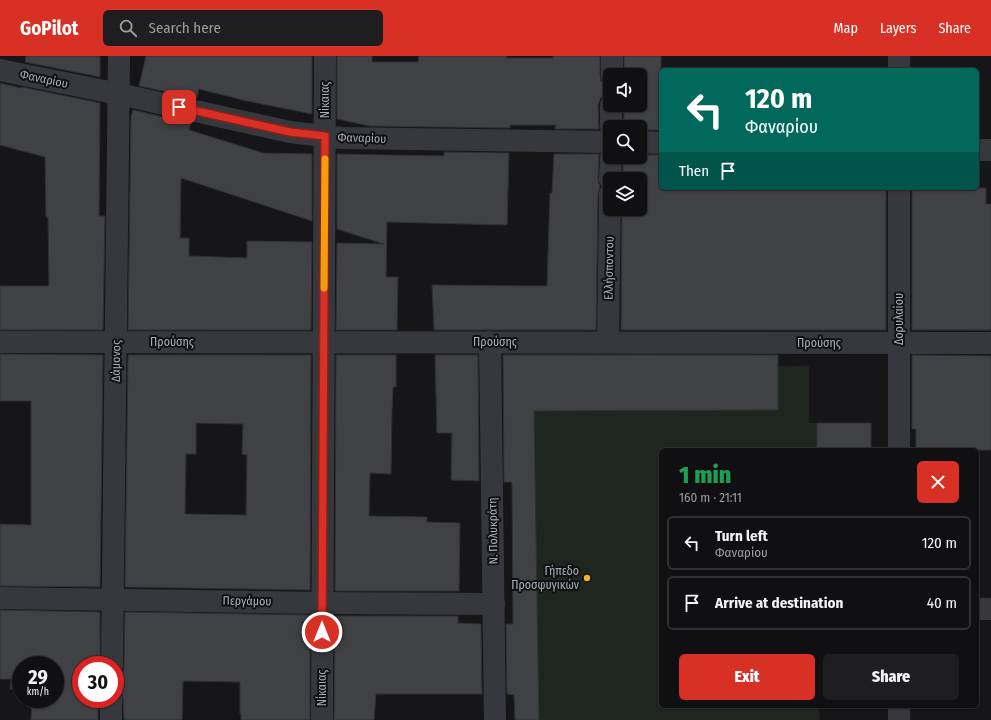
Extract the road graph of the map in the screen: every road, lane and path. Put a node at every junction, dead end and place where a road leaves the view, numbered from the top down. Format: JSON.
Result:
{"nodes":[{"id":1,"x":119,"y":56,"type":"edge"},
{"id":2,"x":325,"y":56,"type":"edge"},
{"id":3,"x":612,"y":56,"type":"edge"},
{"id":4,"x":899,"y":56,"type":"edge"},
{"id":5,"x":612,"y":68,"type":"edge"},
{"id":6,"x":899,"y":68,"type":"edge"},
{"id":7,"x":0,"y":70,"type":"edge"},
{"id":8,"x":119,"y":94,"type":"junction"},
{"id":9,"x":325,"y":136,"type":"junction"},
{"id":10,"x":603,"y":142,"type":"edge"},
{"id":11,"x":647,"y":142,"type":"edge"},
{"id":12,"x":659,"y":143,"type":"edge"},
{"id":13,"x":979,"y":150,"type":"edge"},
{"id":14,"x":991,"y":150,"type":"edge"},
{"id":15,"x":899,"y":190,"type":"edge"},
{"id":16,"x":610,"y":216,"type":"edge"},
{"id":17,"x":0,"y":342,"type":"edge"},
{"id":18,"x":116,"y":342,"type":"junction"},
{"id":19,"x":324,"y":342,"type":"junction"},
{"id":20,"x":490,"y":342,"type":"junction"},
{"id":21,"x":608,"y":342,"type":"junction"},
{"id":22,"x":899,"y":343,"type":"junction"},
{"id":23,"x":991,"y":343,"type":"edge"},
{"id":24,"x":899,"y":448,"type":"edge"},
{"id":25,"x":0,"y":598,"type":"edge"},
{"id":26,"x":113,"y":599,"type":"junction"},
{"id":27,"x":322,"y":603,"type":"junction"},
{"id":28,"x":494,"y":604,"type":"junction"},
{"id":29,"x":979,"y":608,"type":"edge"},
{"id":30,"x":991,"y":609,"type":"edge"},
{"id":31,"x":112,"y":656,"type":"edge"},
{"id":32,"x":112,"y":708,"type":"edge"},
{"id":33,"x":899,"y":708,"type":"edge"},
{"id":34,"x":111,"y":720,"type":"edge"},
{"id":35,"x":322,"y":720,"type":"edge"},
{"id":36,"x":495,"y":720,"type":"edge"},
{"id":37,"x":899,"y":720,"type":"edge"}],
"edges":[{"from":1,"to":8,"type":"street","name":"Δάμονος"},
{"from":2,"to":9,"type":"street","name":"Νίκαιας"},
{"from":3,"to":5,"type":"street"},
{"from":4,"to":6,"type":"street"},
{"from":7,"to":8,"type":"street","name":"Φαναρίου"},
{"from":8,"to":9,"type":"street","name":"Φαναρίου"},
{"from":8,"to":18,"type":"street","name":"Δάμονος"},
{"from":9,"to":10,"type":"street","name":"Φαναρίου"},
{"from":9,"to":19,"type":"street","name":"Νίκαιας"},
{"from":11,"to":12,"type":"street"},
{"from":13,"to":14,"type":"street"},
{"from":15,"to":22,"type":"street","name":"Δορυλαίου"},
{"from":16,"to":21,"type":"street","name":"Ελλήσποντου"},
{"from":17,"to":18,"type":"street","name":"Προύσης"},
{"from":18,"to":19,"type":"street","name":"Προύσης"},
{"from":18,"to":26,"type":"street","name":"Δάμονος"},
{"from":19,"to":20,"type":"street","name":"Προύσης"},
{"from":19,"to":27,"type":"street","name":"Νίκαιας"},
{"from":20,"to":21,"type":"street","name":"Προύσης"},
{"from":20,"to":28,"type":"street","name":"Ν. Πολυκράτη"},
{"from":21,"to":22,"type":"street","name":"Προύσης"},
{"from":22,"to":23,"type":"street","name":"Προύσης"},
{"from":22,"to":24,"type":"street","name":"Δορυλαίου"},
{"from":25,"to":26,"type":"street","name":"Περγάμου"},
{"from":26,"to":27,"type":"street","name":"Περγάμου"},
{"from":26,"to":31,"type":"street","name":"Δάμονος"},
{"from":27,"to":28,"type":"street","name":"Περγάμου"},
{"from":27,"to":35,"type":"street","name":"Νίκαιας"},
{"from":28,"to":36,"type":"street","name":"Ν. Πολυκράτη"},
{"from":29,"to":30,"type":"street"},
{"from":32,"to":34,"type":"street"},
{"from":33,"to":37,"type":"street"}]}
